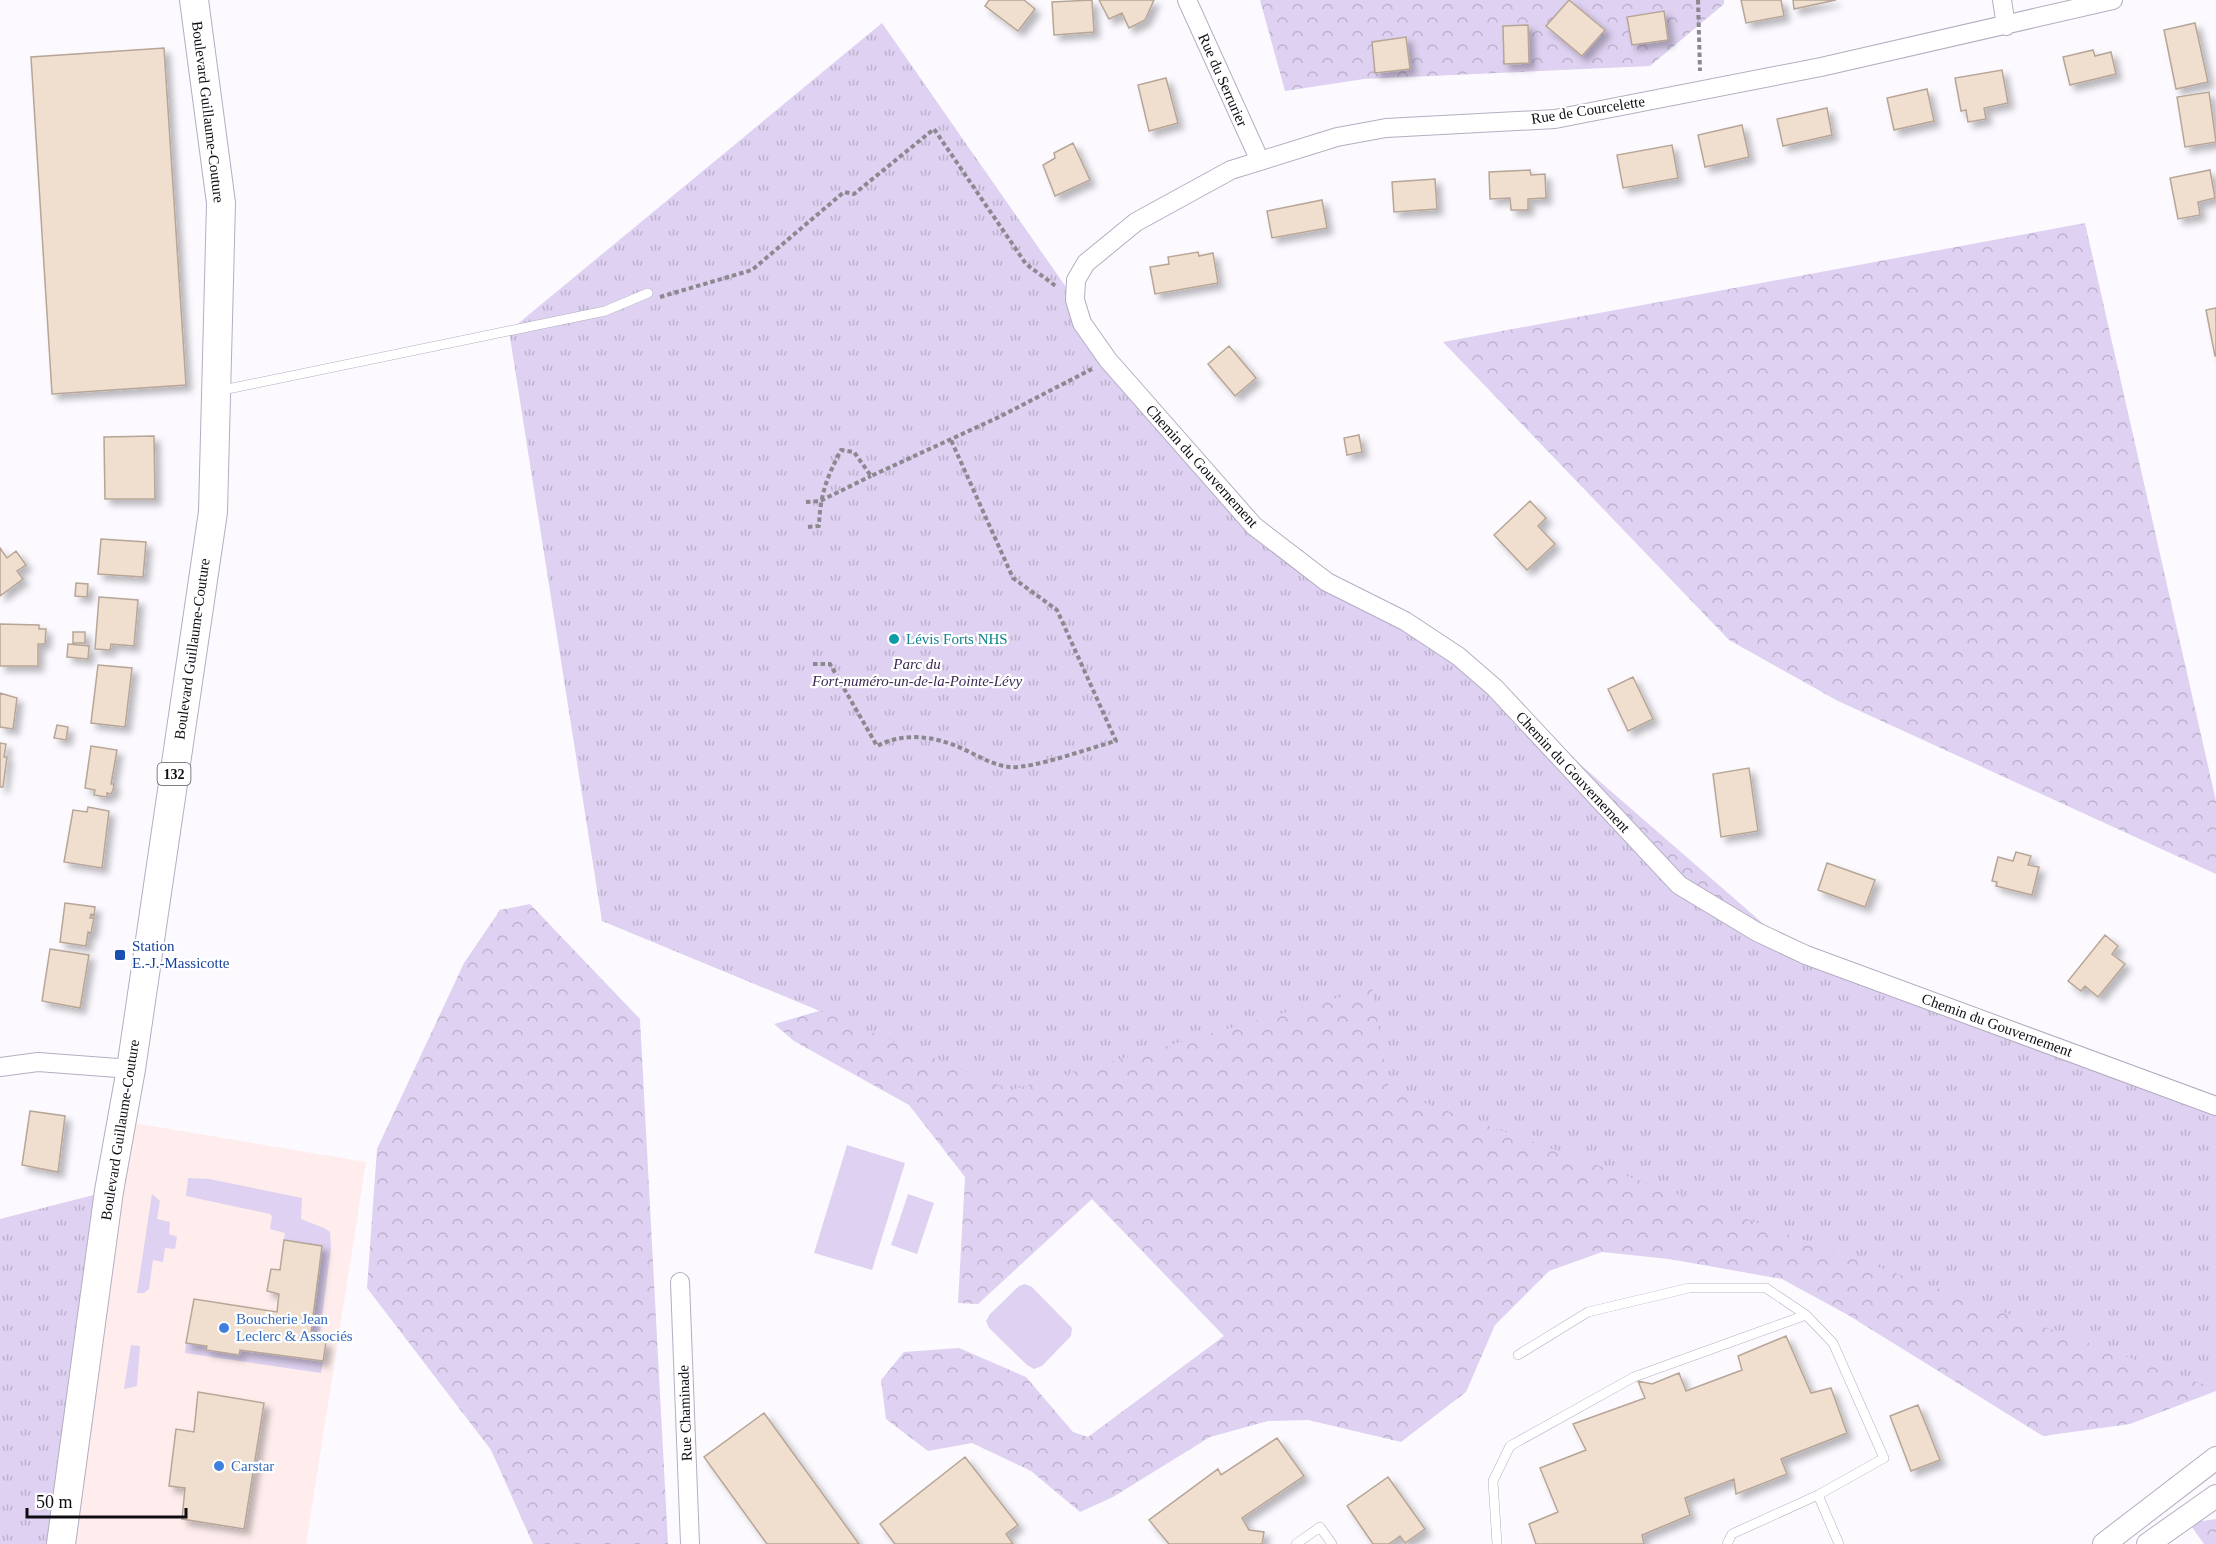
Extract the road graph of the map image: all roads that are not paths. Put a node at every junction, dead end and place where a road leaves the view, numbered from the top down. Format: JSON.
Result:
{"nodes":[{"id":1,"x":194,"y":0,"type":"edge"},
{"id":2,"x":1187,"y":0,"type":"edge"},
{"id":3,"x":2002,"y":0,"type":"edge"},
{"id":4,"x":2113,"y":0,"type":"edge"},
{"id":5,"x":2006,"y":26,"type":"junction"},
{"id":6,"x":1260,"y":161,"type":"junction"},
{"id":7,"x":648,"y":293,"type":"road end"},
{"id":8,"x":1075,"y":300,"type":"joint"},
{"id":9,"x":216,"y":391,"type":"junction"},
{"id":10,"x":0,"y":1067,"type":"edge"},
{"id":11,"x":131,"y":1069,"type":"junction"},
{"id":12,"x":2216,"y":1106,"type":"edge"},
{"id":13,"x":680,"y":1282,"type":"dead end"},
{"id":14,"x":1806,"y":1315,"type":"junction"},
{"id":15,"x":1518,"y":1354,"type":"dead end"},
{"id":16,"x":2216,"y":1458,"type":"edge"},
{"id":17,"x":1818,"y":1496,"type":"junction"},
{"id":18,"x":2216,"y":1496,"type":"edge"},
{"id":19,"x":61,"y":1544,"type":"edge"},
{"id":20,"x":690,"y":1544,"type":"edge"},
{"id":21,"x":1296,"y":1544,"type":"edge"},
{"id":22,"x":1332,"y":1544,"type":"edge"},
{"id":23,"x":1497,"y":1544,"type":"edge"},
{"id":24,"x":1727,"y":1544,"type":"edge"},
{"id":25,"x":1839,"y":1544,"type":"edge"},
{"id":26,"x":2104,"y":1544,"type":"edge"},
{"id":27,"x":2148,"y":1544,"type":"edge"}],
"edges":[{"from":1,"to":9,"type":"main road","name":"Boulevard Guillaume-Couture","number":"132"},
{"from":2,"to":6,"type":"street","name":"Rue du Serrurier"},
{"from":3,"to":5,"type":"street"},
{"from":4,"to":5,"type":"street","name":"Rue de Courcelette"},
{"from":5,"to":6,"type":"street","name":"Rue de Courcelette"},
{"from":6,"to":8,"type":"street","name":"Rue de Courcelette"},
{"from":7,"to":9,"type":"lane"},
{"from":8,"to":12,"type":"street","name":"Chemin du Gouvernement"},
{"from":9,"to":11,"type":"main road","name":"Boulevard Guillaume-Couture","number":"132"},
{"from":10,"to":11,"type":"street"},
{"from":11,"to":19,"type":"main road","name":"Boulevard Guillaume-Couture","number":"132"},
{"from":13,"to":20,"type":"street","name":"Rue Chaminade"},
{"from":14,"to":15,"type":"lane"},
{"from":14,"to":17,"type":"lane"},
{"from":14,"to":23,"type":"lane"},
{"from":16,"to":26,"type":"street"},
{"from":17,"to":24,"type":"lane"},
{"from":17,"to":25,"type":"lane"},
{"from":18,"to":27,"type":"street"},
{"from":21,"to":22,"type":"lane"}]}
